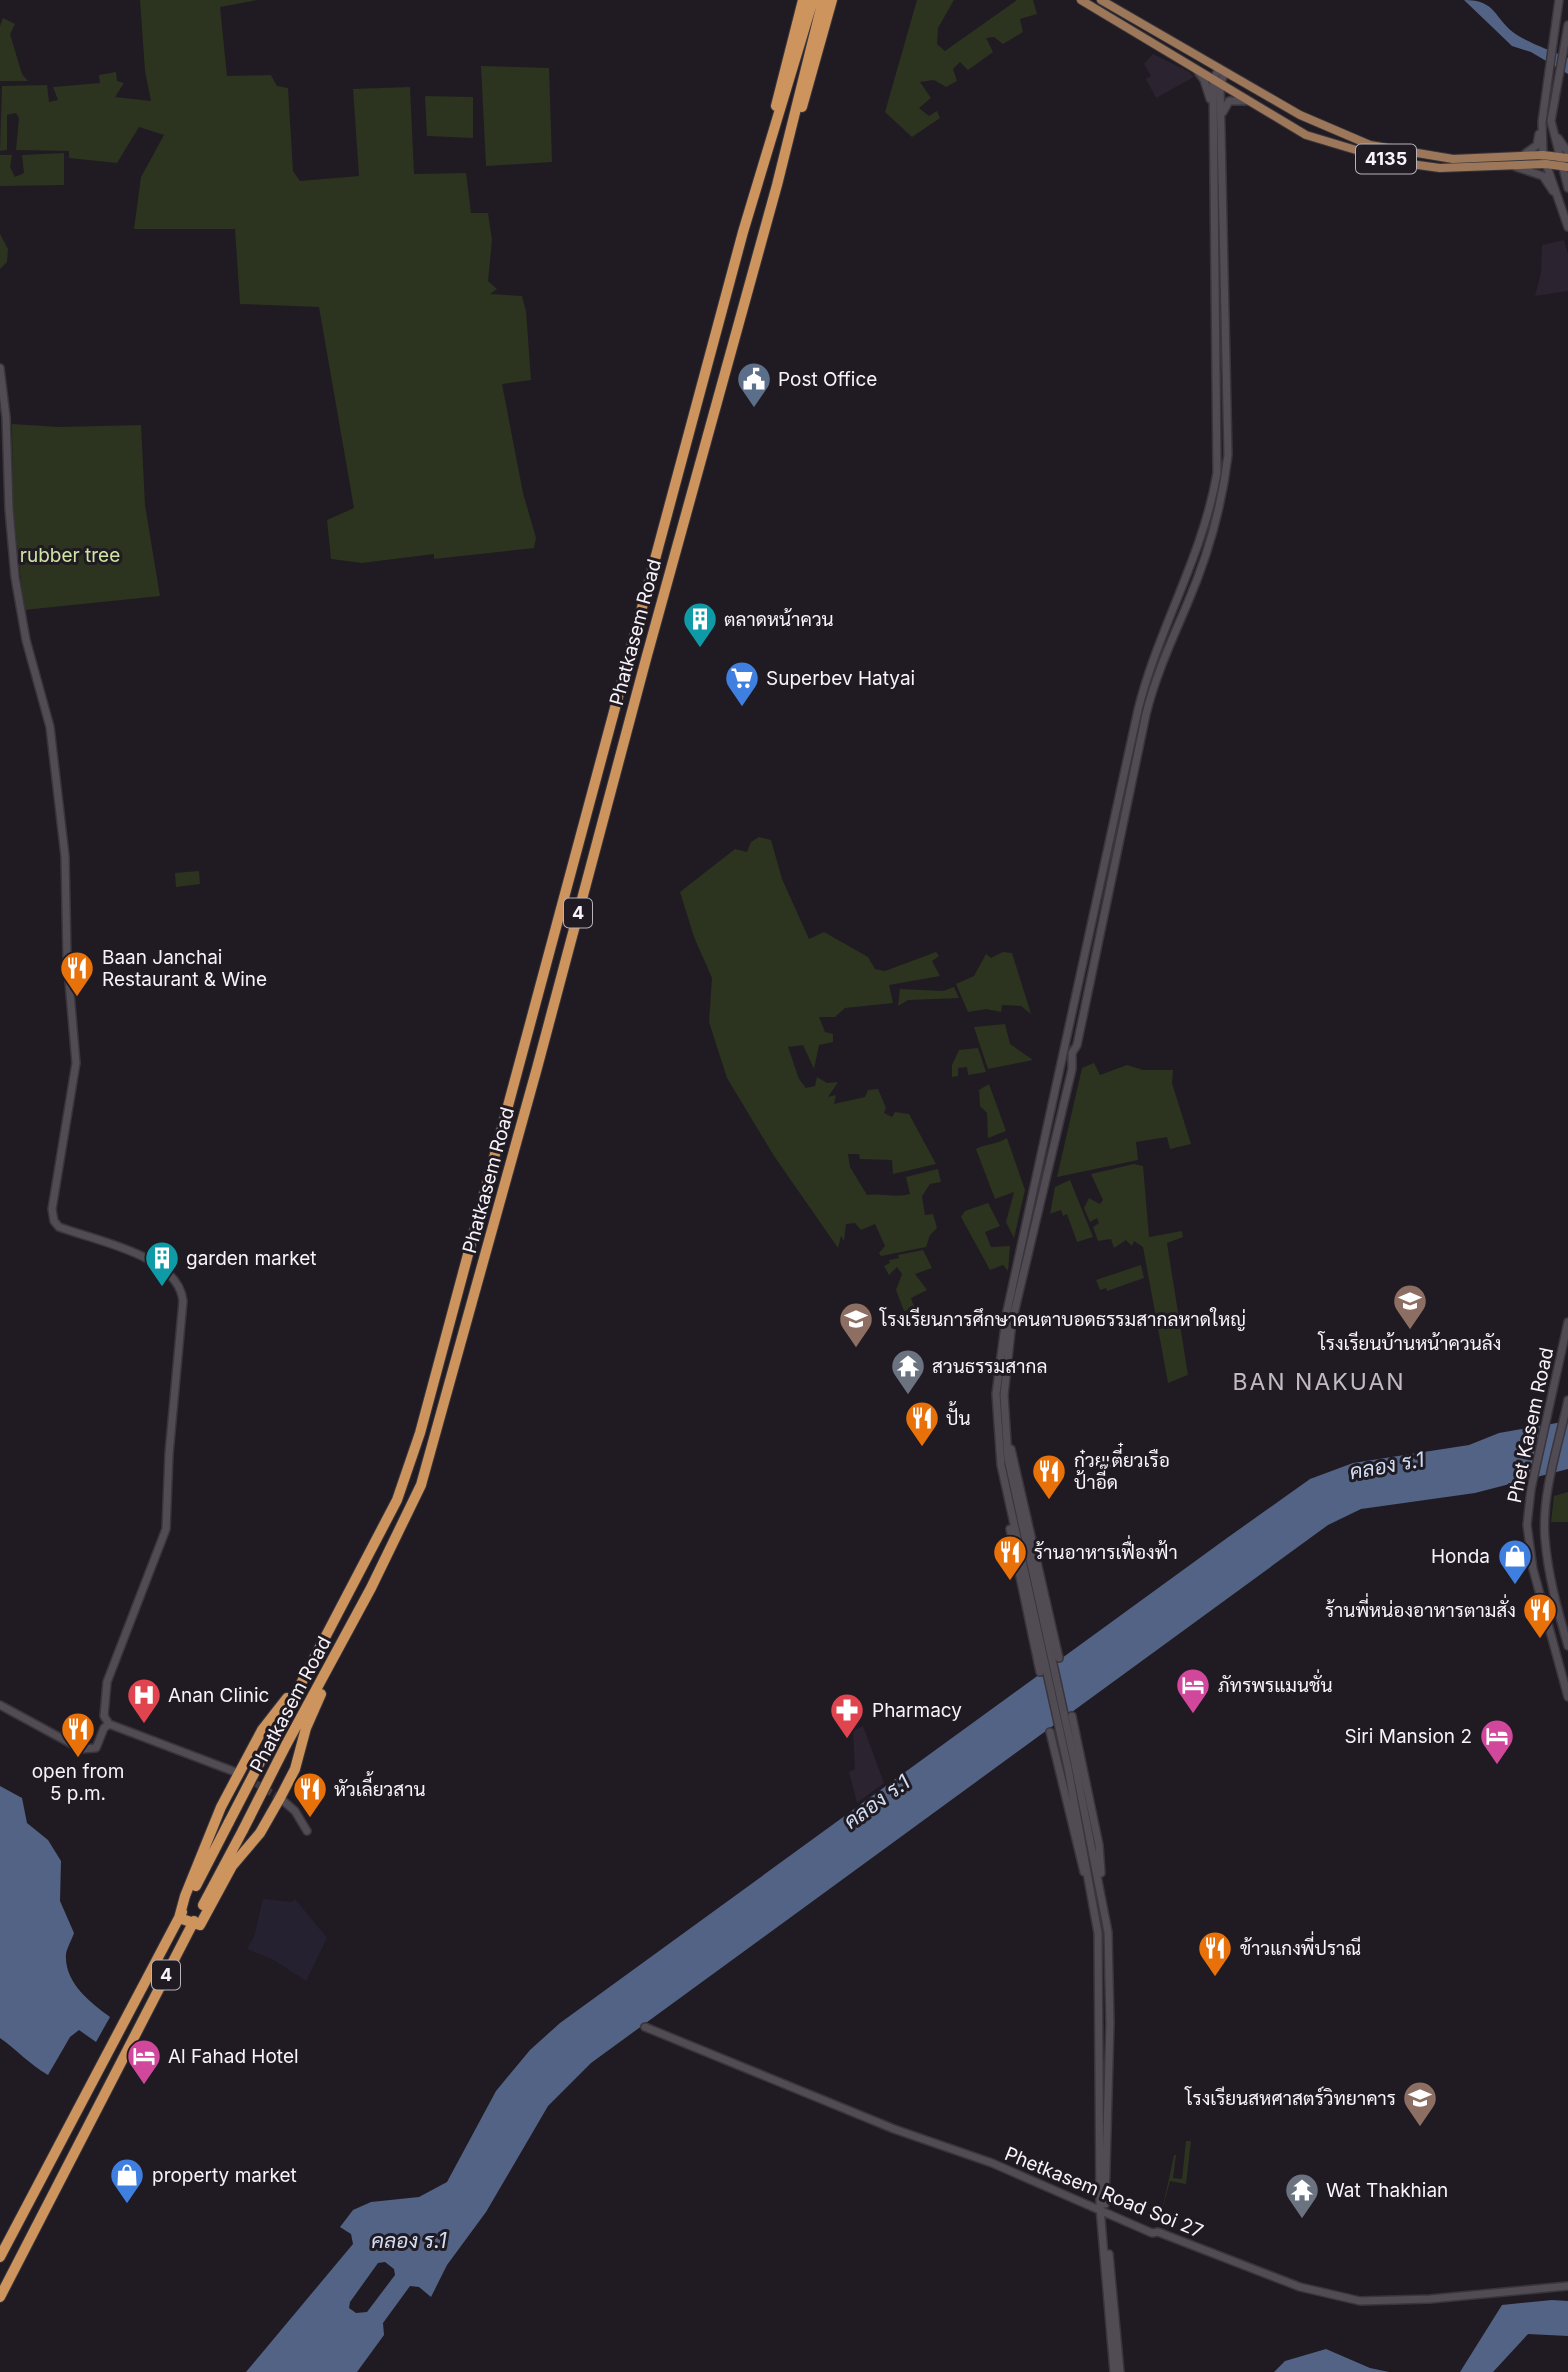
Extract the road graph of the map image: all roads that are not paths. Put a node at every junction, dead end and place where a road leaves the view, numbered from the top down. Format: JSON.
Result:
{"nodes":[{"id":1,"x":803,"y":0,"type":"edge"},
{"id":2,"x":813,"y":0,"type":"edge"},
{"id":3,"x":823,"y":0,"type":"edge"},
{"id":4,"x":832,"y":0,"type":"edge"},
{"id":5,"x":1081,"y":0,"type":"edge"},
{"id":6,"x":1101,"y":0,"type":"edge"},
{"id":7,"x":1559,"y":0,"type":"edge"},
{"id":8,"x":1568,"y":25,"type":"edge"},
{"id":9,"x":803,"y":56,"type":"junction"},
{"id":10,"x":1222,"y":70,"type":"junction"},
{"id":11,"x":1197,"y":71,"type":"junction"},
{"id":12,"x":1217,"y":83,"type":"junction"},
{"id":13,"x":1250,"y":102,"type":"junction"},
{"id":14,"x":1551,"y":121,"type":"junction"},
{"id":15,"x":1542,"y":122,"type":"junction"},
{"id":16,"x":1217,"y":131,"type":"junction"},
{"id":17,"x":1568,"y":152,"type":"edge"},
{"id":18,"x":1521,"y":157,"type":"junction"},
{"id":19,"x":765,"y":158,"type":"junction"},
{"id":20,"x":1568,"y":158,"type":"edge"},
{"id":21,"x":1545,"y":160,"type":"junction"},
{"id":22,"x":1562,"y":163,"type":"edge"},
{"id":23,"x":1516,"y":167,"type":"junction"},
{"id":24,"x":776,"y":185,"type":"junction"},
{"id":25,"x":1568,"y":188,"type":"edge"},
{"id":26,"x":1560,"y":204,"type":"junction"},
{"id":27,"x":1568,"y":227,"type":"edge"},
{"id":28,"x":0,"y":368,"type":"edge"},
{"id":29,"x":1080,"y":969,"type":"junction"},
{"id":30,"x":1092,"y":972,"type":"junction"},
{"id":31,"x":520,"y":1063,"type":"junction"},
{"id":32,"x":537,"y":1068,"type":"junction"},
{"id":33,"x":1568,"y":1322,"type":"edge"},
{"id":34,"x":1568,"y":1400,"type":"edge"},
{"id":35,"x":1005,"y":1425,"type":"junction"},
{"id":36,"x":1000,"y":1465,"type":"junction"},
{"id":37,"x":1568,"y":1646,"type":"edge"},
{"id":38,"x":1059,"y":1658,"type":"dead end"},
{"id":39,"x":329,"y":1667,"type":"junction"},
{"id":40,"x":308,"y":1672,"type":"junction"},
{"id":41,"x":1040,"y":1672,"type":"dead end"},
{"id":42,"x":1568,"y":1697,"type":"edge"},
{"id":43,"x":0,"y":1705,"type":"edge"},
{"id":44,"x":1072,"y":1716,"type":"dead end"},
{"id":45,"x":109,"y":1724,"type":"dead end"},
{"id":46,"x":1050,"y":1732,"type":"dead end"},
{"id":47,"x":1071,"y":1766,"type":"junction"},
{"id":48,"x":239,"y":1773,"type":"junction"},
{"id":49,"x":280,"y":1798,"type":"junction"},
{"id":50,"x":307,"y":1831,"type":"dead end"},
{"id":51,"x":1095,"y":1906,"type":"junction"},
{"id":52,"x":1104,"y":1906,"type":"junction"},
{"id":53,"x":179,"y":1917,"type":"junction"},
{"id":54,"x":193,"y":1924,"type":"junction"},
{"id":55,"x":645,"y":2027,"type":"dead end"},
{"id":56,"x":1102,"y":2211,"type":"junction"},
{"id":57,"x":0,"y":2257,"type":"edge"},
{"id":58,"x":1568,"y":2286,"type":"edge"},
{"id":59,"x":0,"y":2297,"type":"edge"},
{"id":60,"x":1114,"y":2372,"type":"edge"},
{"id":61,"x":1120,"y":2372,"type":"edge"}],
"edges":[{"from":1,"to":19,"type":"highway"},
{"from":2,"to":9,"type":"highway","name":"Phatkasem Road","number":"4"},
{"from":3,"to":9,"type":"highway","name":"Phatkasem Road","number":"4"},
{"from":4,"to":24,"type":"highway"},
{"from":5,"to":11,"type":"main road","number":"4135"},
{"from":6,"to":10,"type":"main road","number":"4135"},
{"from":7,"to":15,"type":"main road"},
{"from":8,"to":14,"type":"main road"},
{"from":9,"to":19,"type":"highway","name":"Phatkasem Road","number":"4"},
{"from":9,"to":24,"type":"highway","name":"Phatkasem Road","number":"4"},
{"from":10,"to":12,"type":"main road"},
{"from":10,"to":18,"type":"main road","number":"4135"},
{"from":11,"to":12,"type":"main road","number":"4135"},
{"from":11,"to":16,"type":"main road"},
{"from":12,"to":13,"type":"main road","number":"4135"},
{"from":12,"to":16,"type":"main road"},
{"from":13,"to":16,"type":"main road"},
{"from":13,"to":23,"type":"main road","number":"4135"},
{"from":14,"to":17,"type":"main road"},
{"from":14,"to":22,"type":"main road"},
{"from":15,"to":18,"type":"main road"},
{"from":15,"to":21,"type":"main road"},
{"from":16,"to":29,"type":"main road"},
{"from":16,"to":30,"type":"main road"},
{"from":18,"to":21,"type":"main road","number":"4135"},
{"from":19,"to":31,"type":"highway","name":"Phatkasem Road","number":"4"},
{"from":20,"to":22,"type":"main road","number":"4135"},
{"from":21,"to":22,"type":"main road","number":"4135"},
{"from":21,"to":23,"type":"main road","number":"4135"},
{"from":21,"to":26,"type":"main road"},
{"from":22,"to":25,"type":"main road"},
{"from":23,"to":26,"type":"main road"},
{"from":24,"to":32,"type":"highway","name":"Phatkasem Road","number":"4"},
{"from":26,"to":27,"type":"main road"},
{"from":28,"to":45,"type":"main road"},
{"from":29,"to":30,"type":"main road"},
{"from":29,"to":36,"type":"main road"},
{"from":30,"to":35,"type":"main road"},
{"from":31,"to":32,"type":"highway"},
{"from":31,"to":40,"type":"highway","name":"Phatkasem Road","number":"4"},
{"from":32,"to":39,"type":"highway","name":"Phatkasem Road","number":"4"},
{"from":33,"to":42,"type":"main road","name":"Phet Kasem Road"},
{"from":34,"to":37,"type":"main road","name":"Phet Kasem Road"},
{"from":35,"to":38,"type":"main road"},
{"from":35,"to":47,"type":"main road"},
{"from":36,"to":41,"type":"main road"},
{"from":36,"to":47,"type":"main road"},
{"from":39,"to":49,"type":"highway"},
{"from":39,"to":54,"type":"highway","name":"Phatkasem Road","number":"4","bridge":true},
{"from":40,"to":48,"type":"highway"},
{"from":40,"to":53,"type":"highway","name":"Phatkasem Road","number":"4","bridge":true},
{"from":43,"to":48,"type":"main road"},
{"from":44,"to":52,"type":"main road"},
{"from":46,"to":51,"type":"main road"},
{"from":47,"to":51,"type":"main road"},
{"from":47,"to":52,"type":"main road"},
{"from":48,"to":53,"type":"highway"},
{"from":49,"to":50,"type":"main road"},
{"from":49,"to":54,"type":"highway"},
{"from":51,"to":56,"type":"main road"},
{"from":52,"to":56,"type":"main road"},
{"from":53,"to":54,"type":"highway"},
{"from":53,"to":57,"type":"highway","name":"Phatkasem Road","number":"4"},
{"from":54,"to":59,"type":"highway","name":"Phatkasem Road","number":"4"},
{"from":55,"to":56,"type":"main road","name":"Phetkasem Road Soi 27"},
{"from":56,"to":58,"type":"main road","name":"Phetkasem Road Soi 27"},
{"from":56,"to":60,"type":"main road"},
{"from":56,"to":61,"type":"main road"}]}
